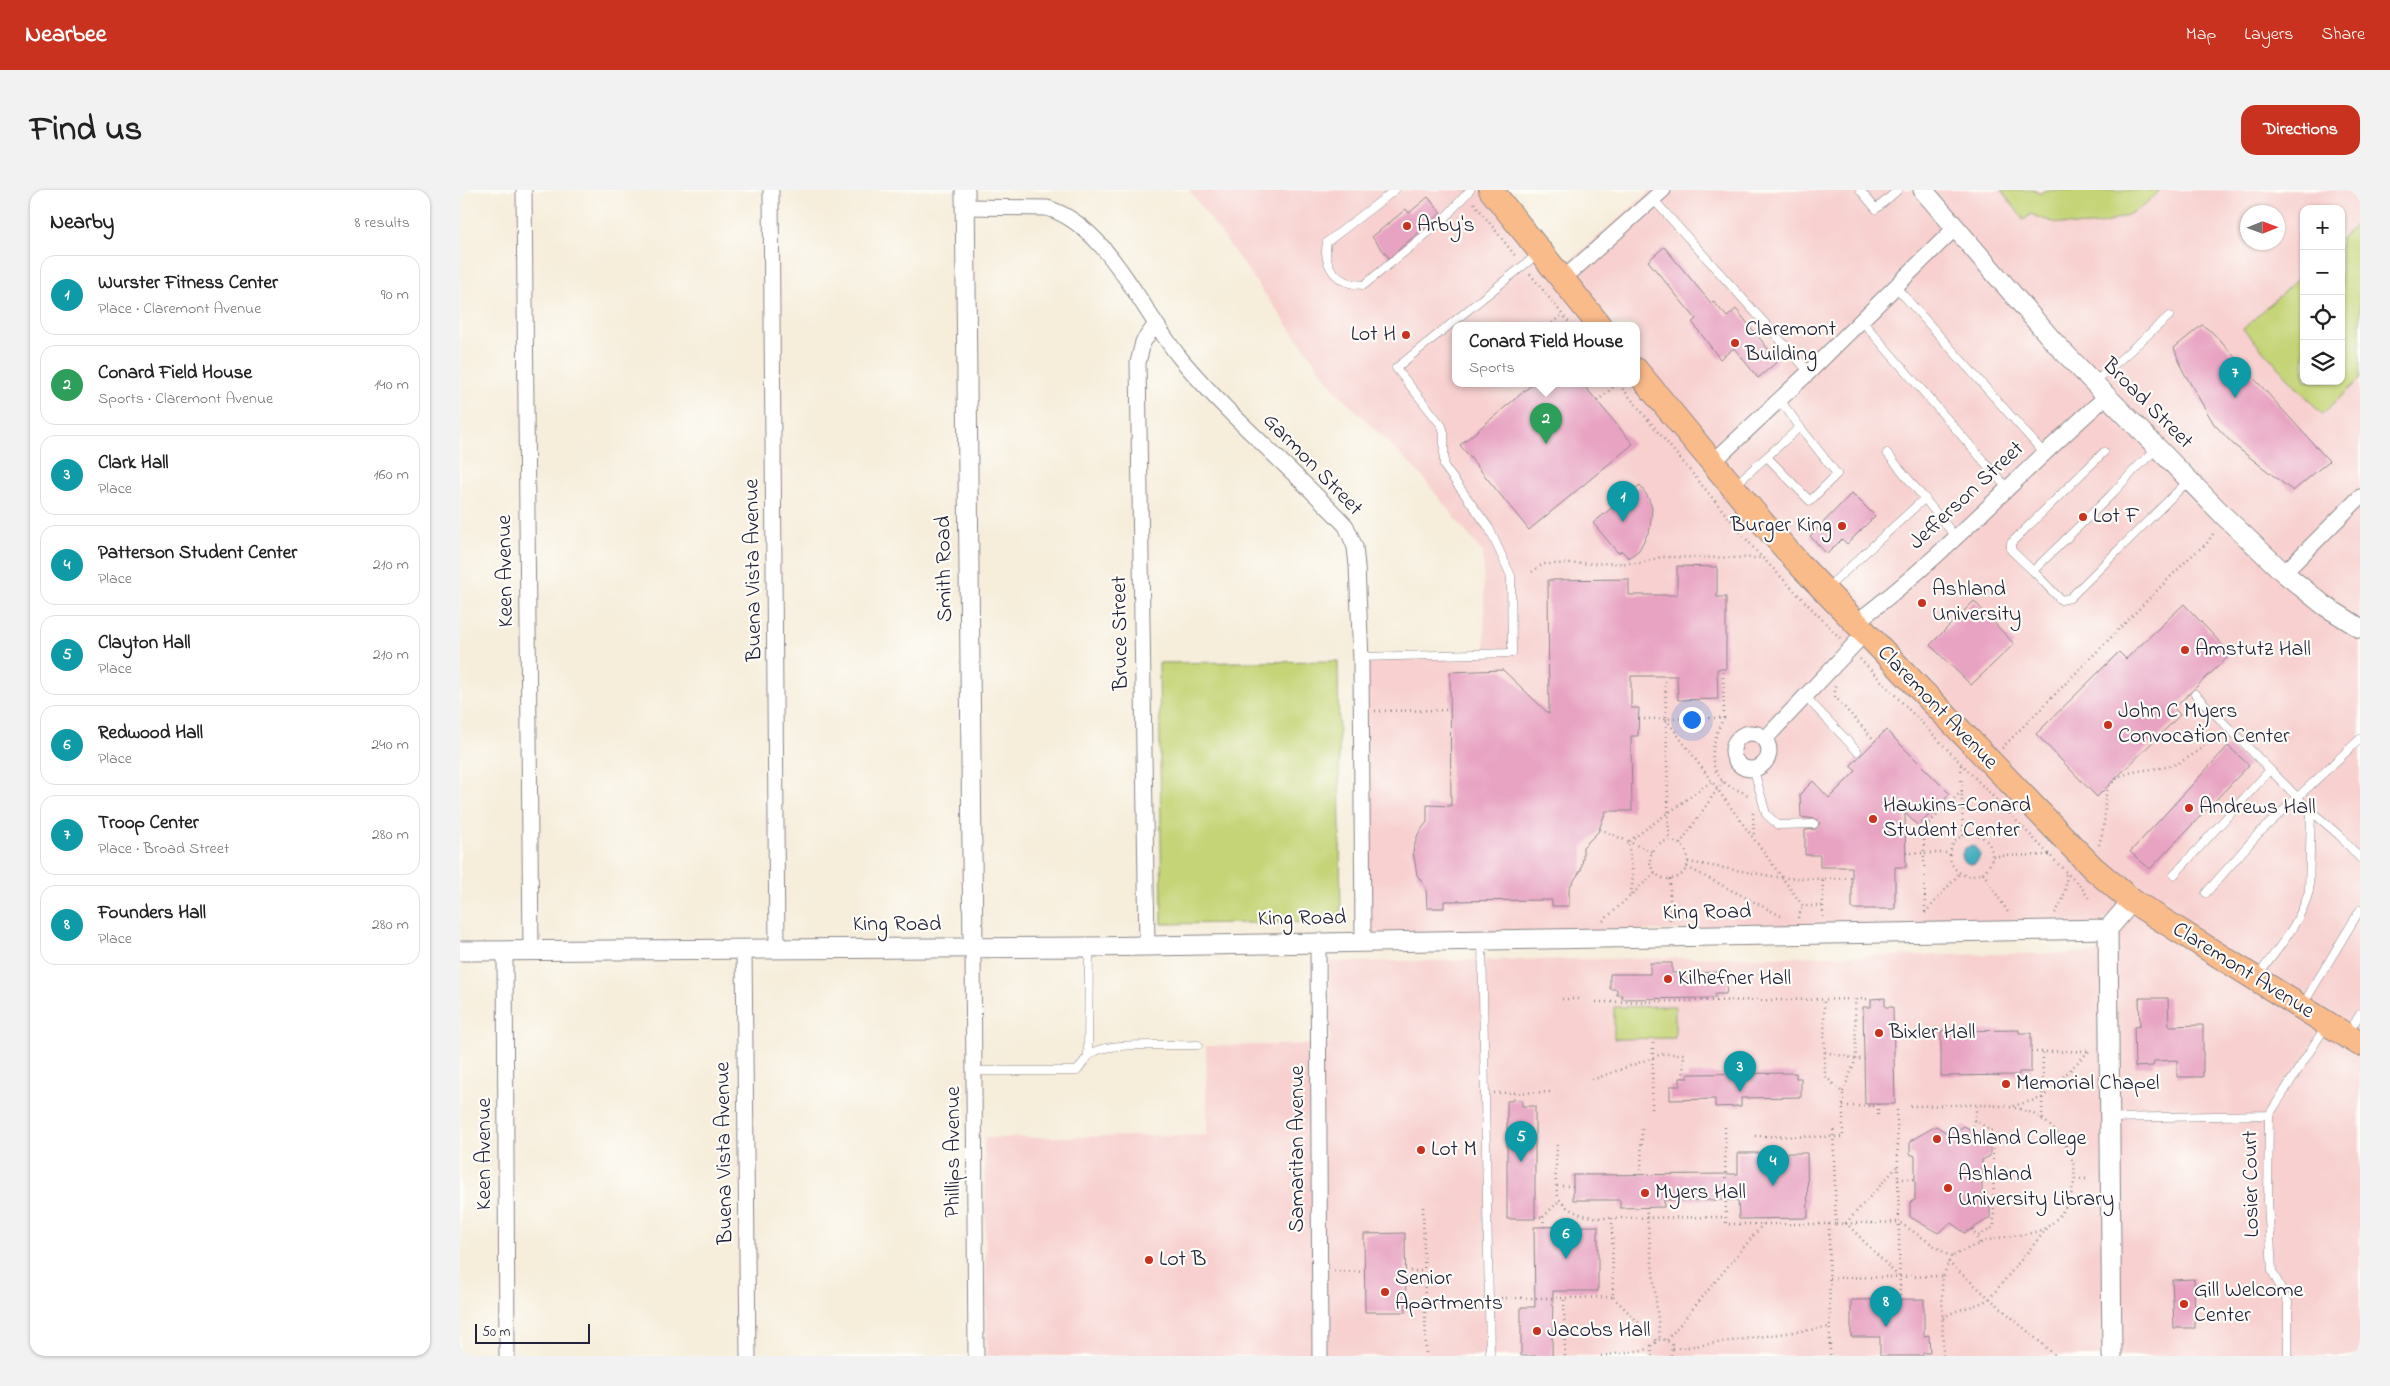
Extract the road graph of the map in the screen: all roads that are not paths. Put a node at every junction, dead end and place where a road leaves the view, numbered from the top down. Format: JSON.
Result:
{"nodes":[{"id":1,"x":524,"y":190,"type":"edge"},
{"id":2,"x":771,"y":190,"type":"edge"},
{"id":3,"x":1395,"y":190,"type":"edge"},
{"id":4,"x":1470,"y":190,"type":"edge"},
{"id":5,"x":1491,"y":190,"type":"edge"},
{"id":6,"x":1860,"y":190,"type":"edge"},
{"id":7,"x":1898,"y":190,"type":"edge"},
{"id":8,"x":1923,"y":190,"type":"edge"},
{"id":9,"x":1658,"y":195,"type":"edge"},
{"id":10,"x":965,"y":199,"type":"edge"},
{"id":11,"x":1955,"y":228,"type":"junction"},
{"id":12,"x":1540,"y":252,"type":"junction"},
{"id":13,"x":1562,"y":280,"type":"junction"},
{"id":14,"x":1896,"y":287,"type":"junction"},
{"id":15,"x":2169,"y":316,"type":"dead end"},
{"id":16,"x":1861,"y":320,"type":"junction"},
{"id":17,"x":1453,"y":322,"type":"edge"},
{"id":18,"x":1597,"y":322,"type":"edge"},
{"id":19,"x":1452,"y":323,"type":"edge"},
{"id":20,"x":1156,"y":324,"type":"junction"},
{"id":21,"x":1809,"y":372,"type":"junction"},
{"id":22,"x":1640,"y":375,"type":"edge"},
{"id":23,"x":2093,"y":384,"type":"junction"},
{"id":24,"x":2106,"y":397,"type":"junction"},
{"id":25,"x":1780,"y":400,"type":"junction"},
{"id":26,"x":1800,"y":427,"type":"junction"},
{"id":27,"x":2157,"y":449,"type":"junction"},
{"id":28,"x":1887,"y":452,"type":"dead end"},
{"id":29,"x":2104,"y":452,"type":"dead end"},
{"id":30,"x":2044,"y":453,"type":"junction"},
{"id":31,"x":1767,"y":456,"type":"junction"},
{"id":32,"x":1713,"y":462,"type":"junction"},
{"id":33,"x":2188,"y":480,"type":"junction"},
{"id":34,"x":1733,"y":487,"type":"junction"},
{"id":35,"x":2008,"y":488,"type":"junction"},
{"id":36,"x":2360,"y":497,"type":"edge"},
{"id":37,"x":1925,"y":498,"type":"junction"},
{"id":38,"x":1956,"y":537,"type":"junction"},
{"id":39,"x":2033,"y":571,"type":"junction"},
{"id":40,"x":2284,"y":573,"type":"junction"},
{"id":41,"x":1824,"y":591,"type":"junction"},
{"id":42,"x":1860,"y":628,"type":"junction"},
{"id":43,"x":2360,"y":628,"type":"edge"},
{"id":44,"x":1361,"y":657,"type":"junction"},
{"id":45,"x":2195,"y":694,"type":"dead end"},
{"id":46,"x":1805,"y":696,"type":"junction"},
{"id":47,"x":1764,"y":739,"type":"junction"},
{"id":48,"x":2360,"y":739,"type":"edge"},
{"id":49,"x":1857,"y":752,"type":"dead end"},
{"id":50,"x":1754,"y":770,"type":"junction"},
{"id":51,"x":2270,"y":770,"type":"junction"},
{"id":52,"x":2297,"y":796,"type":"junction"},
{"id":53,"x":2311,"y":811,"type":"junction"},
{"id":54,"x":1814,"y":824,"type":"dead end"},
{"id":55,"x":2360,"y":858,"type":"edge"},
{"id":56,"x":2174,"y":875,"type":"dead end"},
{"id":57,"x":2206,"y":893,"type":"dead end"},
{"id":58,"x":2132,"y":901,"type":"junction"},
{"id":59,"x":2360,"y":910,"type":"edge"},
{"id":60,"x":2108,"y":929,"type":"junction"},
{"id":61,"x":1482,"y":940,"type":"junction"},
{"id":62,"x":1318,"y":942,"type":"junction"},
{"id":63,"x":1363,"y":942,"type":"junction"},
{"id":64,"x":1147,"y":946,"type":"junction"},
{"id":65,"x":1089,"y":947,"type":"junction"},
{"id":66,"x":973,"y":948,"type":"junction"},
{"id":67,"x":744,"y":949,"type":"junction"},
{"id":68,"x":777,"y":949,"type":"junction"},
{"id":69,"x":460,"y":951,"type":"edge"},
{"id":70,"x":505,"y":951,"type":"junction"},
{"id":71,"x":531,"y":951,"type":"junction"},
{"id":72,"x":2255,"y":980,"type":"junction"},
{"id":73,"x":2301,"y":1008,"type":"junction"},
{"id":74,"x":2360,"y":1014,"type":"edge"},
{"id":75,"x":2327,"y":1024,"type":"junction"},
{"id":76,"x":2354,"y":1040,"type":"edge"},
{"id":77,"x":1198,"y":1045,"type":"dead end"},
{"id":78,"x":1088,"y":1056,"type":"junction"},
{"id":79,"x":974,"y":1071,"type":"junction"},
{"id":80,"x":2269,"y":1116,"type":"junction"},
{"id":81,"x":2110,"y":1118,"type":"junction"},
{"id":82,"x":507,"y":1356,"type":"edge"},
{"id":83,"x":748,"y":1356,"type":"edge"},
{"id":84,"x":976,"y":1356,"type":"edge"},
{"id":85,"x":1320,"y":1356,"type":"edge"},
{"id":86,"x":1490,"y":1356,"type":"edge"},
{"id":87,"x":2112,"y":1356,"type":"edge"},
{"id":88,"x":2288,"y":1356,"type":"edge"}],
"edges":[{"from":1,"to":71,"type":"street","name":"Keen Avenue"},
{"from":2,"to":68,"type":"street","name":"Buena Vista Avenue"},
{"from":3,"to":4,"type":"lane"},
{"from":5,"to":12,"type":"main road"},
{"from":6,"to":7,"type":"lane"},
{"from":8,"to":11,"type":"street","name":"Broad Street"},
{"from":9,"to":13,"type":"street"},
{"from":9,"to":21,"type":"lane"},
{"from":10,"to":20,"type":"street","name":"Garmon Street"},
{"from":10,"to":66,"type":"street","name":"Smith Road"},
{"from":11,"to":14,"type":"street"},
{"from":11,"to":23,"type":"street","name":"Broad Street"},
{"from":12,"to":13,"type":"main road"},
{"from":12,"to":17,"type":"lane"},
{"from":13,"to":18,"type":"main road"},
{"from":14,"to":16,"type":"street"},
{"from":14,"to":30,"type":"lane"},
{"from":15,"to":23,"type":"lane"},
{"from":16,"to":21,"type":"street"},
{"from":16,"to":35,"type":"lane"},
{"from":19,"to":44,"type":"lane"},
{"from":20,"to":44,"type":"street","name":"Garmon Street"},
{"from":20,"to":64,"type":"street","name":"Bruce Street"},
{"from":21,"to":25,"type":"street"},
{"from":22,"to":32,"type":"main road","name":"Claremont Avenue"},
{"from":23,"to":24,"type":"street","name":"Broad Street"},
{"from":24,"to":27,"type":"street","name":"Broad Street"},
{"from":24,"to":30,"type":"street","name":"Jefferson Street"},
{"from":25,"to":26,"type":"lane"},
{"from":25,"to":32,"type":"street"},
{"from":26,"to":31,"type":"lane"},
{"from":26,"to":31,"type":"lane"},
{"from":27,"to":33,"type":"street","name":"Broad Street"},
{"from":27,"to":39,"type":"lane"},
{"from":28,"to":37,"type":"lane"},
{"from":29,"to":39,"type":"lane"},
{"from":30,"to":35,"type":"street","name":"Jefferson Street"},
{"from":31,"to":34,"type":"lane"},
{"from":32,"to":34,"type":"main road","name":"Claremont Avenue"},
{"from":33,"to":39,"type":"lane"},
{"from":33,"to":40,"type":"street","name":"Broad Street"},
{"from":34,"to":41,"type":"main road","name":"Claremont Avenue"},
{"from":35,"to":38,"type":"street","name":"Jefferson Street"},
{"from":36,"to":40,"type":"street"},
{"from":37,"to":38,"type":"lane"},
{"from":37,"to":41,"type":"lane"},
{"from":38,"to":42,"type":"street","name":"Jefferson Street"},
{"from":40,"to":43,"type":"street","name":"Broad Street"},
{"from":41,"to":42,"type":"main road","name":"Claremont Avenue"},
{"from":42,"to":46,"type":"street","name":"Jefferson Street"},
{"from":42,"to":58,"type":"main road","name":"Claremont Avenue"},
{"from":44,"to":63,"type":"street","name":"Garmon Street"},
{"from":45,"to":51,"type":"lane"},
{"from":46,"to":47,"type":"street","name":"Jefferson Street"},
{"from":46,"to":49,"type":"lane"},
{"from":47,"to":50,"type":"street"},
{"from":47,"to":50,"type":"street"},
{"from":48,"to":52,"type":"lane"},
{"from":50,"to":54,"type":"lane"},
{"from":51,"to":52,"type":"lane"},
{"from":51,"to":56,"type":"lane"},
{"from":52,"to":53,"type":"lane"},
{"from":52,"to":57,"type":"lane"},
{"from":53,"to":55,"type":"lane"},
{"from":53,"to":72,"type":"lane"},
{"from":58,"to":60,"type":"street"},
{"from":58,"to":72,"type":"main road","name":"Claremont Avenue"},
{"from":59,"to":73,"type":"lane"},
{"from":60,"to":61,"type":"street","name":"King Road"},
{"from":60,"to":81,"type":"street"},
{"from":61,"to":63,"type":"street","name":"King Road"},
{"from":61,"to":86,"type":"lane"},
{"from":62,"to":63,"type":"street","name":"King Road"},
{"from":62,"to":64,"type":"street","name":"King Road"},
{"from":62,"to":85,"type":"street","name":"Samaritan Avenue"},
{"from":64,"to":65,"type":"street","name":"King Road"},
{"from":65,"to":66,"type":"street","name":"King Road"},
{"from":65,"to":78,"type":"lane"},
{"from":66,"to":68,"type":"street","name":"King Road"},
{"from":66,"to":79,"type":"street","name":"Phillips Avenue"},
{"from":67,"to":68,"type":"street","name":"King Road"},
{"from":67,"to":71,"type":"street","name":"King Road"},
{"from":67,"to":83,"type":"street","name":"Buena Vista Avenue"},
{"from":69,"to":70,"type":"street","name":"King Road"},
{"from":70,"to":71,"type":"street","name":"King Road"},
{"from":70,"to":82,"type":"street","name":"Keen Avenue"},
{"from":72,"to":73,"type":"main road","name":"Claremont Avenue"},
{"from":73,"to":75,"type":"main road","name":"Claremont Avenue"},
{"from":74,"to":76,"type":"lane"},
{"from":75,"to":76,"type":"main road","name":"Claremont Avenue"},
{"from":75,"to":80,"type":"lane","name":"Losier Court"},
{"from":77,"to":78,"type":"lane"},
{"from":78,"to":79,"type":"lane"},
{"from":79,"to":84,"type":"street","name":"Phillips Avenue"},
{"from":80,"to":81,"type":"lane"},
{"from":80,"to":88,"type":"lane","name":"Losier Court"},
{"from":81,"to":87,"type":"street"}]}
